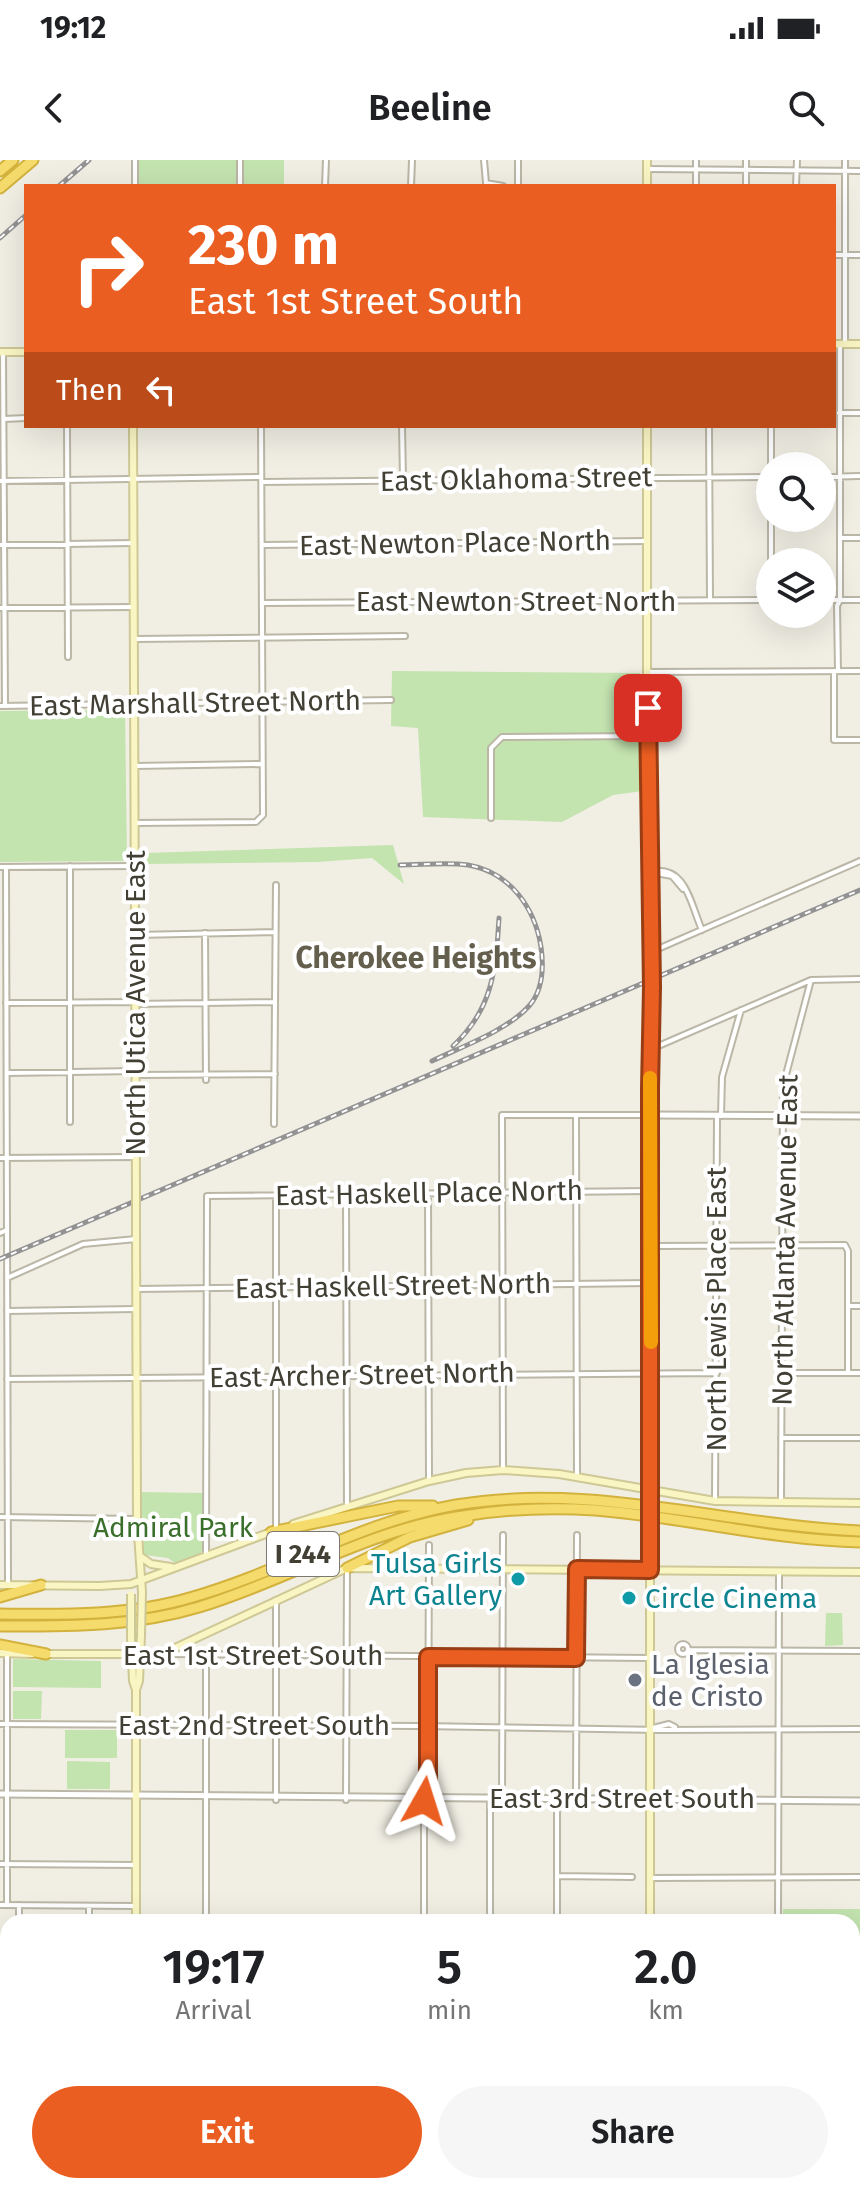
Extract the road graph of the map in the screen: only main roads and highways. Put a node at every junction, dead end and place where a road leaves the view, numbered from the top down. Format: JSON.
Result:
{"nodes":[{"id":1,"x":13,"y":160,"type":"edge"},
{"id":2,"x":33,"y":160,"type":"edge"},
{"id":3,"x":647,"y":160,"type":"edge"},
{"id":4,"x":0,"y":171,"type":"edge"},
{"id":5,"x":647,"y":184,"type":"edge"},
{"id":6,"x":0,"y":188,"type":"edge"},
{"id":7,"x":840,"y":344,"type":"edge"},
{"id":8,"x":860,"y":344,"type":"edge"},
{"id":9,"x":2,"y":352,"type":"edge"},
{"id":10,"x":24,"y":352,"type":"edge"},
{"id":11,"x":133,"y":428,"type":"edge"},
{"id":12,"x":647,"y":428,"type":"edge"},
{"id":13,"x":650,"y":1493,"type":"junction"},
{"id":14,"x":860,"y":1503,"type":"edge"},
{"id":15,"x":456,"y":1505,"type":"junction"},
{"id":16,"x":506,"y":1510,"type":"junction"},
{"id":17,"x":274,"y":1531,"type":"junction"},
{"id":18,"x":860,"y":1531,"type":"edge"},
{"id":19,"x":860,"y":1542,"type":"edge"},
{"id":20,"x":141,"y":1557,"type":"junction"},
{"id":21,"x":175,"y":1567,"type":"junction"},
{"id":22,"x":347,"y":1568,"type":"junction"},
{"id":23,"x":650,"y":1570,"type":"junction"},
{"id":24,"x":860,"y":1572,"type":"edge"},
{"id":25,"x":142,"y":1580,"type":"junction"},
{"id":26,"x":131,"y":1584,"type":"junction"},
{"id":27,"x":4,"y":1585,"type":"edge"},
{"id":28,"x":41,"y":1585,"type":"junction"},
{"id":29,"x":0,"y":1597,"type":"edge"},
{"id":30,"x":0,"y":1614,"type":"edge"},
{"id":31,"x":0,"y":1626,"type":"edge"},
{"id":32,"x":0,"y":1645,"type":"edge"},
{"id":33,"x":4,"y":1654,"type":"edge"},
{"id":34,"x":46,"y":1654,"type":"junction"},
{"id":35,"x":131,"y":1654,"type":"junction"},
{"id":36,"x":141,"y":1655,"type":"junction"},
{"id":37,"x":136,"y":1690,"type":"junction"},
{"id":38,"x":136,"y":1914,"type":"edge"},
{"id":39,"x":650,"y":1914,"type":"edge"}],
"edges":[{"from":1,"to":4,"type":"highway"},
{"from":2,"to":6,"type":"highway"},
{"from":3,"to":5,"type":"main road"},
{"from":7,"to":8,"type":"main road"},
{"from":9,"to":10,"type":"main road"},
{"from":11,"to":20,"type":"main road","name":"North Utica Avenue East","bridge":true},
{"from":12,"to":13,"type":"main road"},
{"from":13,"to":14,"type":"main road"},
{"from":13,"to":17,"type":"main road"},
{"from":13,"to":23,"type":"main road","bridge":true},
{"from":15,"to":17,"type":"highway"},
{"from":15,"to":18,"type":"highway","number":"I 244"},
{"from":15,"to":30,"type":"highway","number":"I 244"},
{"from":16,"to":19,"type":"highway","number":"I 244"},
{"from":16,"to":22,"type":"highway"},
{"from":16,"to":31,"type":"highway","number":"I 244"},
{"from":17,"to":21,"type":"main road"},
{"from":20,"to":21,"type":"main road"},
{"from":20,"to":25,"type":"main road","name":"North Utica Avenue East"},
{"from":21,"to":25,"type":"main road"},
{"from":22,"to":23,"type":"main road"},
{"from":22,"to":36,"type":"main road","name":"East 1st Street South"},
{"from":23,"to":24,"type":"main road"},
{"from":23,"to":39,"type":"main road"},
{"from":25,"to":26,"type":"main road"},
{"from":25,"to":36,"type":"main road","name":"North Utica Avenue East","bridge":true},
{"from":26,"to":28,"type":"main road"},
{"from":26,"to":35,"type":"main road","bridge":true},
{"from":27,"to":28,"type":"main road"},
{"from":28,"to":29,"type":"highway"},
{"from":32,"to":34,"type":"highway"},
{"from":33,"to":34,"type":"main road","name":"East 1st Street South"},
{"from":34,"to":35,"type":"main road","name":"East 1st Street South"},
{"from":35,"to":36,"type":"main road","name":"East 1st Street South"},
{"from":35,"to":37,"type":"main road"},
{"from":36,"to":37,"type":"main road","name":"North Utica Avenue East"},
{"from":37,"to":38,"type":"main road"}]}
